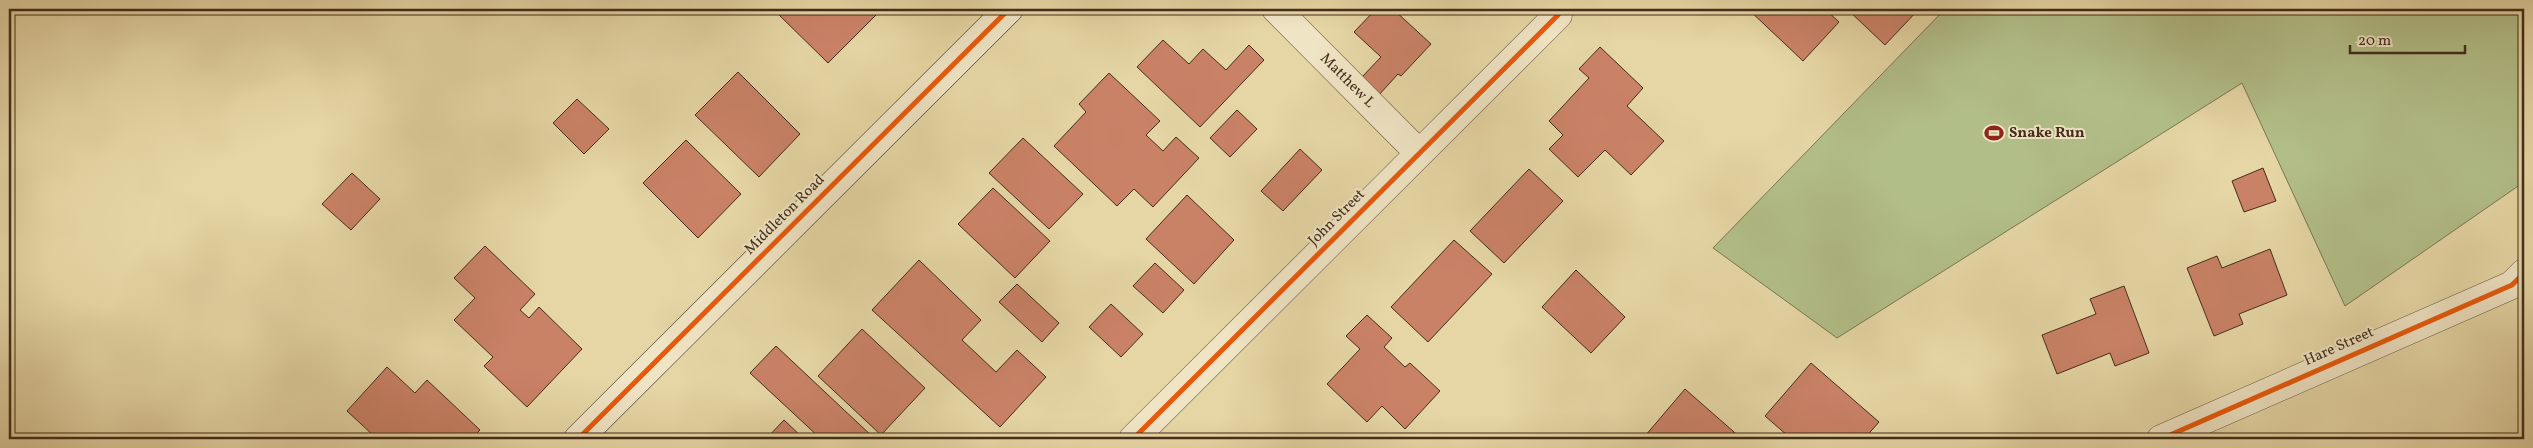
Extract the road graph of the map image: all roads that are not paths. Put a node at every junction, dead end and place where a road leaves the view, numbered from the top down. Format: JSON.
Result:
{"nodes":[{"id":1,"x":1009,"y":9,"type":"edge"},
{"id":2,"x":1276,"y":9,"type":"edge"},
{"id":3,"x":1558,"y":14,"type":"dead end"},
{"id":4,"x":1419,"y":153,"type":"junction"},
{"id":5,"x":2524,"y":273,"type":"edge"},
{"id":6,"x":578,"y":439,"type":"edge"},
{"id":7,"x":1133,"y":439,"type":"edge"},
{"id":8,"x":2161,"y":439,"type":"edge"}],
"edges":[{"from":1,"to":6,"type":"street","name":"Middleton Road"},
{"from":2,"to":4,"type":"street","name":"Matthew L"},
{"from":3,"to":4,"type":"street","name":"John Street"},
{"from":4,"to":7,"type":"street","name":"John Street"},
{"from":5,"to":8,"type":"street","name":"Hare Street"}]}
